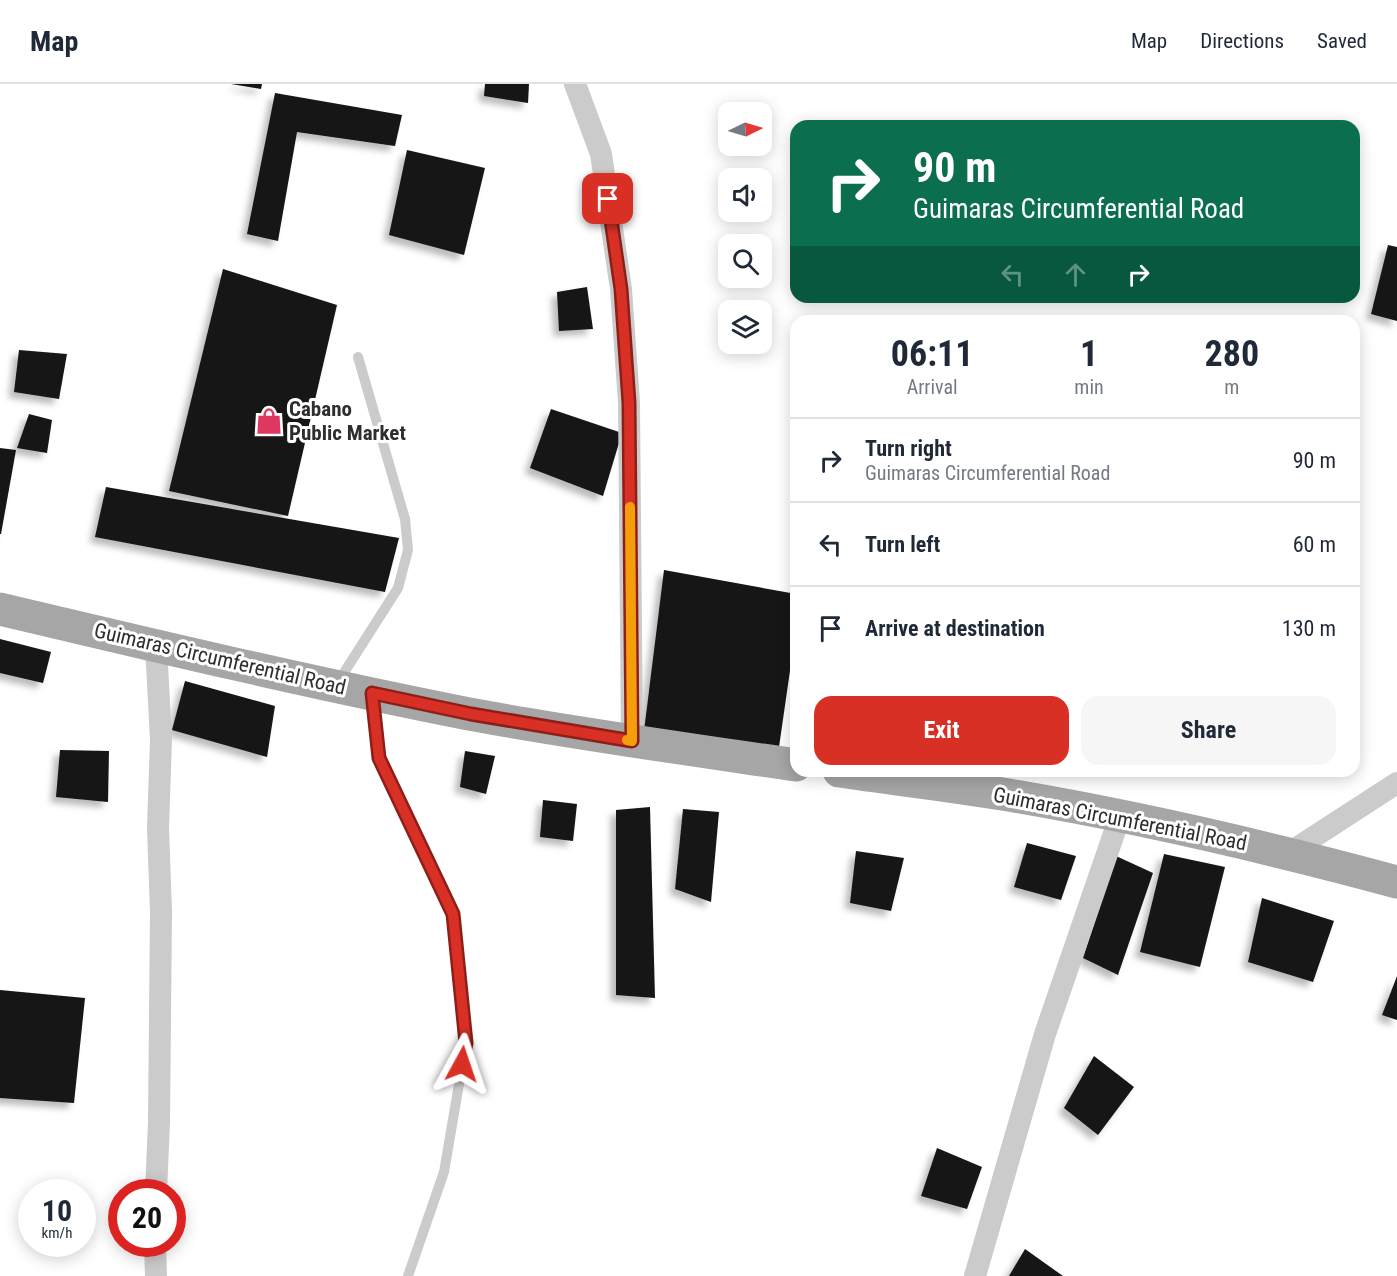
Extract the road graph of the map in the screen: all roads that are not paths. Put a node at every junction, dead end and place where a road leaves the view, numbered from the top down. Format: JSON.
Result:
{"nodes":[{"id":1,"x":574,"y":84,"type":"edge"},
{"id":2,"x":358,"y":357,"type":"dead end"},
{"id":3,"x":0,"y":609,"type":"edge"},
{"id":4,"x":156,"y":646,"type":"junction"},
{"id":5,"x":336,"y":685,"type":"junction"},
{"id":6,"x":372,"y":693,"type":"junction"},
{"id":7,"x":632,"y":741,"type":"junction"},
{"id":8,"x":790,"y":764,"type":"edge"},
{"id":9,"x":881,"y":777,"type":"edge"},
{"id":10,"x":1397,"y":783,"type":"edge"},
{"id":11,"x":1120,"y":816,"type":"junction"},
{"id":12,"x":1289,"y":853,"type":"junction"},
{"id":13,"x":1397,"y":882,"type":"edge"},
{"id":14,"x":157,"y":1179,"type":"edge"},
{"id":15,"x":155,"y":1257,"type":"edge"},
{"id":16,"x":156,"y":1276,"type":"edge"},
{"id":17,"x":408,"y":1276,"type":"edge"},
{"id":18,"x":975,"y":1276,"type":"edge"}],
"edges":[{"from":1,"to":7,"type":"street"},
{"from":2,"to":5,"type":"lane"},
{"from":3,"to":4,"type":"main road","name":"Guimaras Circumferential Road"},
{"from":4,"to":5,"type":"main road","name":"Guimaras Circumferential Road"},
{"from":4,"to":14,"type":"street"},
{"from":5,"to":6,"type":"main road","name":"Guimaras Circumferential Road"},
{"from":6,"to":7,"type":"main road","name":"Guimaras Circumferential Road"},
{"from":6,"to":17,"type":"lane"},
{"from":7,"to":8,"type":"main road","name":"Guimaras Circumferential Road"},
{"from":9,"to":11,"type":"main road","name":"Guimaras Circumferential Road"},
{"from":10,"to":12,"type":"street"},
{"from":11,"to":12,"type":"main road","name":"Guimaras Circumferential Road"},
{"from":11,"to":18,"type":"street"},
{"from":12,"to":13,"type":"main road","name":"Guimaras Circumferential Road"},
{"from":15,"to":16,"type":"street"}]}
